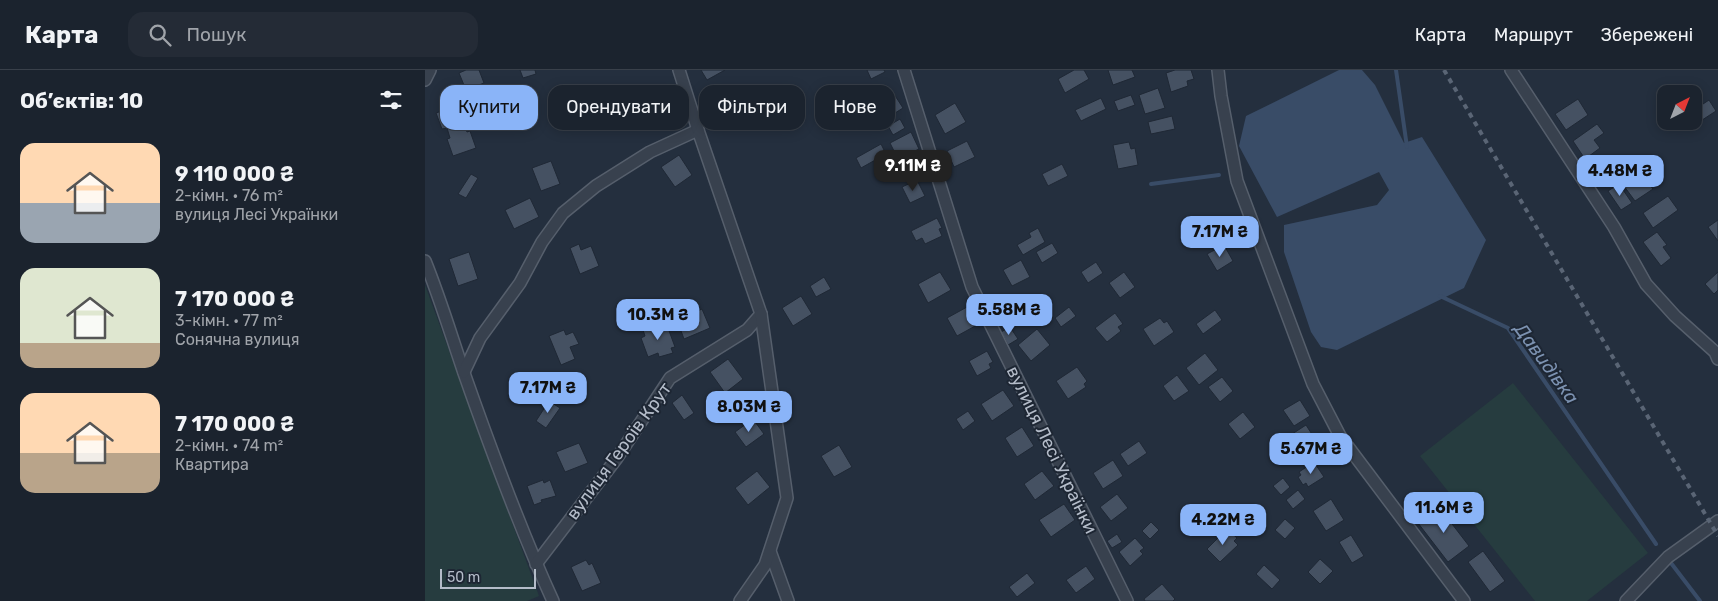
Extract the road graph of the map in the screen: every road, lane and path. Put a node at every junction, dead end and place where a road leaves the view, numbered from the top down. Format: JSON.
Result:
{"nodes":[{"id":1,"x":430,"y":70,"type":"edge"},
{"id":2,"x":679,"y":70,"type":"edge"},
{"id":3,"x":904,"y":70,"type":"edge"},
{"id":4,"x":1218,"y":70,"type":"edge"},
{"id":5,"x":1511,"y":70,"type":"edge"},
{"id":6,"x":425,"y":80,"type":"edge"},
{"id":7,"x":698,"y":130,"type":"junction"},
{"id":8,"x":425,"y":261,"type":"edge"},
{"id":9,"x":761,"y":314,"type":"junction"},
{"id":10,"x":1718,"y":359,"type":"edge"},
{"id":11,"x":464,"y":372,"type":"junction"},
{"id":12,"x":1718,"y":521,"type":"edge"},
{"id":13,"x":770,"y":551,"type":"junction"},
{"id":14,"x":536,"y":564,"type":"junction"},
{"id":15,"x":553,"y":601,"type":"edge"},
{"id":16,"x":739,"y":601,"type":"edge"},
{"id":17,"x":788,"y":601,"type":"edge"},
{"id":18,"x":1127,"y":601,"type":"edge"},
{"id":19,"x":1464,"y":601,"type":"edge"},
{"id":20,"x":1625,"y":601,"type":"edge"}],
"edges":[{"from":1,"to":6,"type":"street"},
{"from":2,"to":7,"type":"street"},
{"from":3,"to":18,"type":"street","name":"вулиця Лесі Українки"},
{"from":4,"to":19,"type":"street"},
{"from":5,"to":10,"type":"street"},
{"from":7,"to":9,"type":"street"},
{"from":7,"to":11,"type":"street"},
{"from":8,"to":11,"type":"street"},
{"from":9,"to":13,"type":"street"},
{"from":9,"to":14,"type":"street","name":"вулиця Героїв Крут"},
{"from":11,"to":14,"type":"street"},
{"from":12,"to":20,"type":"street"},
{"from":13,"to":16,"type":"street"},
{"from":13,"to":17,"type":"street"},
{"from":14,"to":15,"type":"street"}]}
